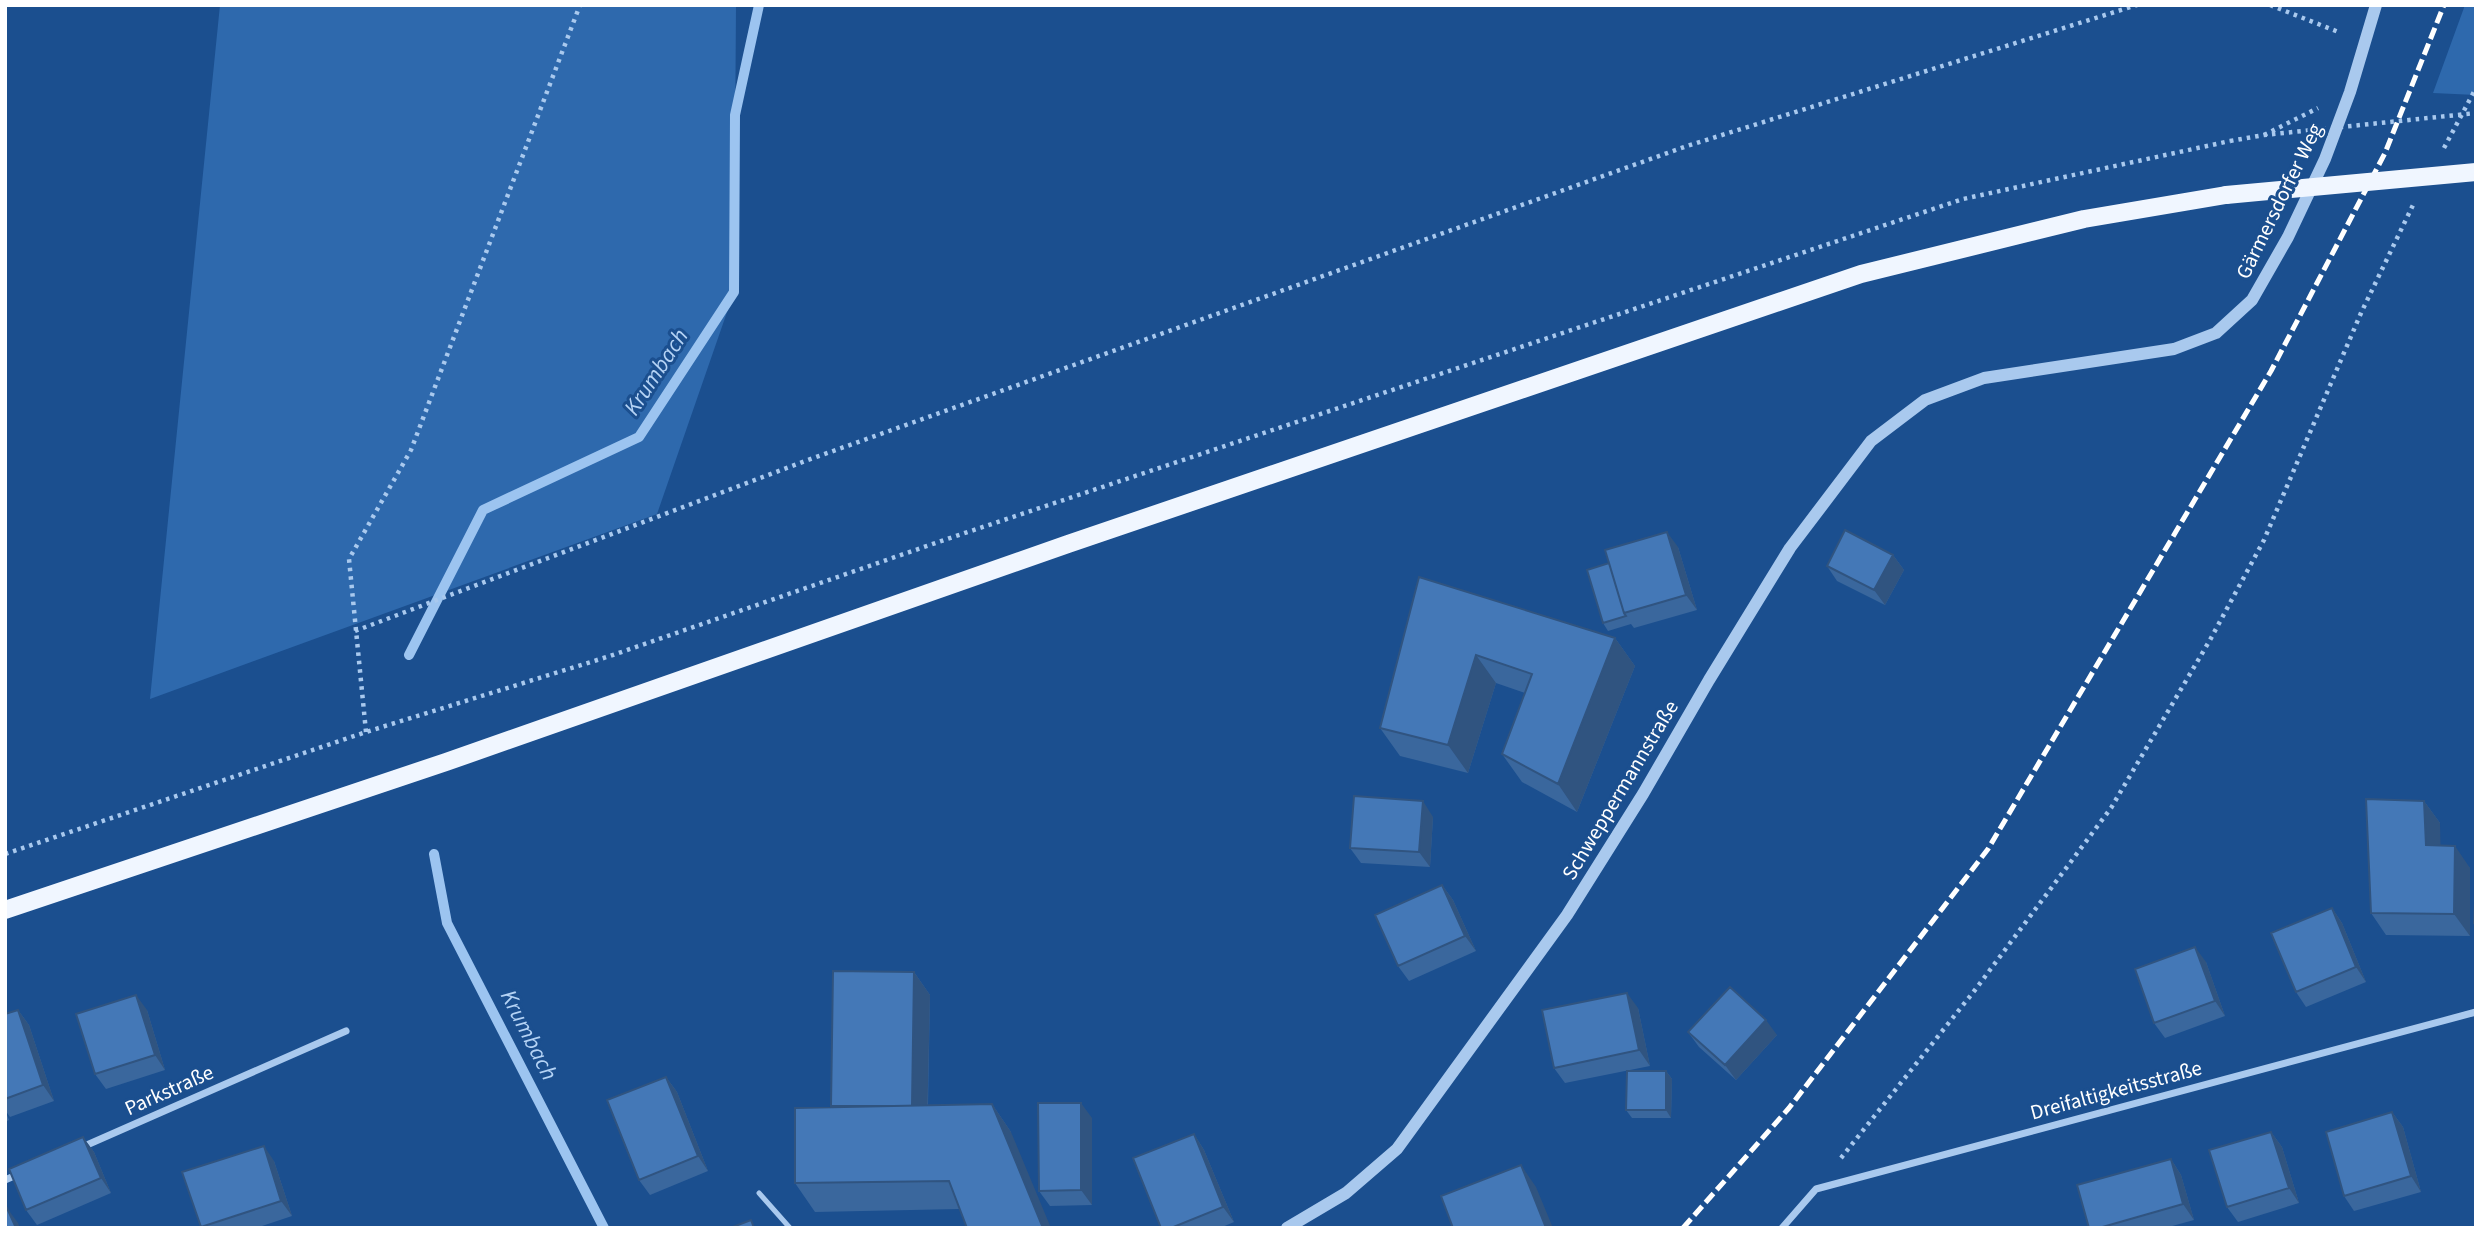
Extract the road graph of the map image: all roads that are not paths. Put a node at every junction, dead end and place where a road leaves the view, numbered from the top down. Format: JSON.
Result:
{"nodes":[{"id":1,"x":2375,"y":5,"type":"edge"},
{"id":2,"x":2476,"y":172,"type":"edge"},
{"id":3,"x":1983,"y":378,"type":"joint"},
{"id":4,"x":5,"y":910,"type":"edge"},
{"id":5,"x":2476,"y":1012,"type":"edge"},
{"id":6,"x":346,"y":1031,"type":"dead end"},
{"id":7,"x":68,"y":1153,"type":"edge"},
{"id":8,"x":30,"y":1169,"type":"edge"},
{"id":9,"x":5,"y":1180,"type":"edge"},
{"id":10,"x":759,"y":1193,"type":"dead end"},
{"id":11,"x":790,"y":1228,"type":"edge"},
{"id":12,"x":1287,"y":1228,"type":"edge"},
{"id":13,"x":1782,"y":1228,"type":"edge"}],
"edges":[{"from":1,"to":3,"type":"street","name":"Gärmersdorfer Weg"},
{"from":2,"to":4,"type":"main road","bridge":true},
{"from":3,"to":12,"type":"street","name":"Schweppermannstraße"},
{"from":5,"to":13,"type":"street","name":"Dreifaltigkeitsstraße"},
{"from":6,"to":7,"type":"street","name":"Parkstraße"},
{"from":8,"to":9,"type":"street"},
{"from":10,"to":11,"type":"lane"}]}
